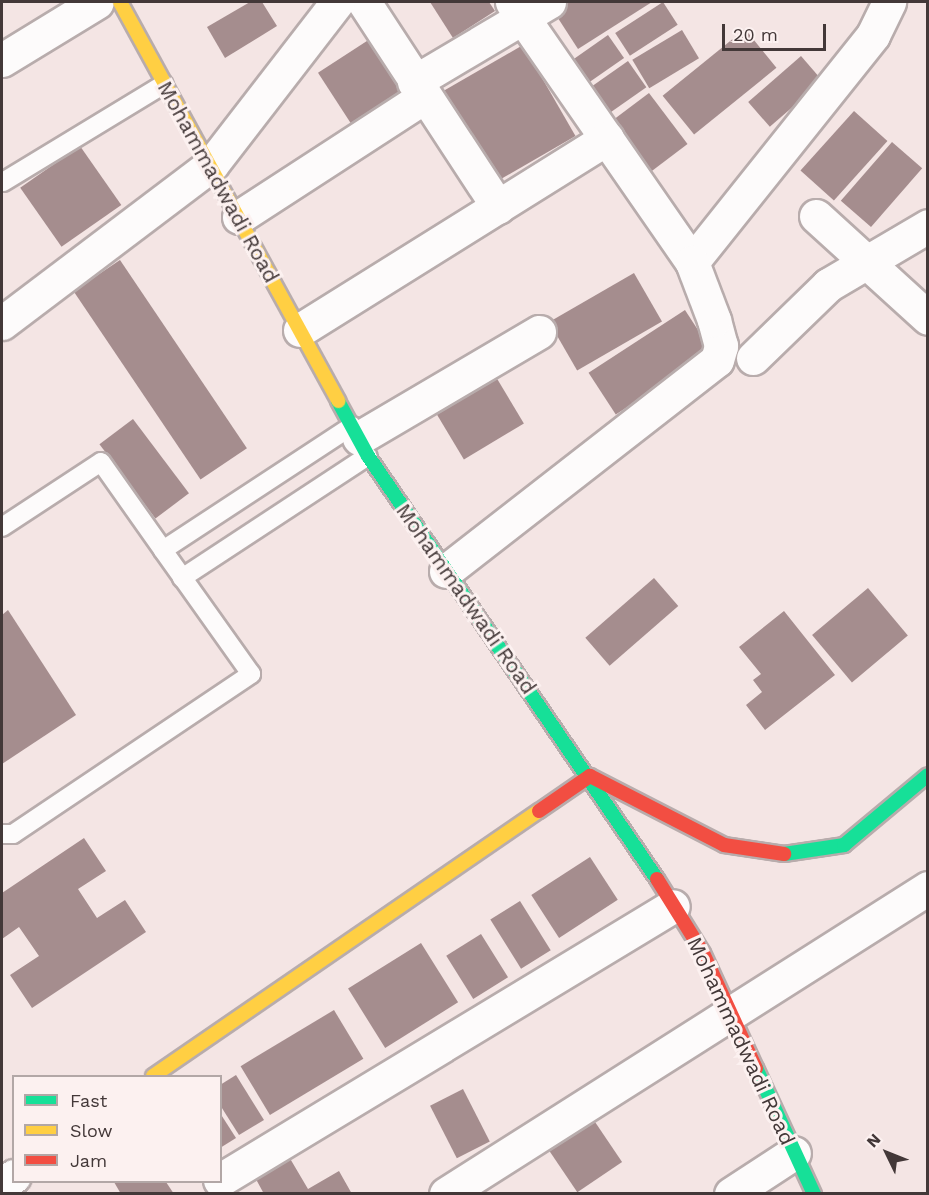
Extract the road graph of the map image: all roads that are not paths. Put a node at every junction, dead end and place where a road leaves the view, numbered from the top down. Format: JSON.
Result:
{"nodes":[{"id":1,"x":97,"y":2,"type":"edge"},
{"id":2,"x":120,"y":2,"type":"edge"},
{"id":3,"x":337,"y":2,"type":"edge"},
{"id":4,"x":364,"y":2,"type":"edge"},
{"id":5,"x":889,"y":2,"type":"edge"},
{"id":6,"x":528,"y":7,"type":"edge"},
{"id":7,"x":2,"y":60,"type":"edge"},
{"id":8,"x":164,"y":84,"type":"junction"},
{"id":9,"x":419,"y":90,"type":"junction"},
{"id":10,"x":607,"y":138,"type":"junction"},
{"id":11,"x":212,"y":164,"type":"junction"},
{"id":12,"x":3,"y":183,"type":"edge"},
{"id":13,"x":498,"y":207,"type":"junction"},
{"id":14,"x":816,"y":216,"type":"dead end"},
{"id":15,"x":239,"y":217,"type":"junction"},
{"id":16,"x":927,"y":226,"type":"edge"},
{"id":17,"x":692,"y":262,"type":"junction"},
{"id":18,"x":869,"y":264,"type":"junction"},
{"id":19,"x":927,"y":318,"type":"edge"},
{"id":20,"x":2,"y":323,"type":"edge"},
{"id":21,"x":300,"y":330,"type":"junction"},
{"id":22,"x":539,"y":332,"type":"dead end"},
{"id":23,"x":753,"y":358,"type":"dead end"},
{"id":24,"x":360,"y":440,"type":"junction"},
{"id":25,"x":2,"y":527,"type":"edge"},
{"id":26,"x":163,"y":550,"type":"junction"},
{"id":27,"x":446,"y":571,"type":"junction"},
{"id":28,"x":182,"y":578,"type":"junction"},
{"id":29,"x":927,"y":775,"type":"edge"},
{"id":30,"x":590,"y":776,"type":"junction"},
{"id":31,"x":2,"y":834,"type":"edge"},
{"id":32,"x":927,"y":888,"type":"edge"},
{"id":33,"x":673,"y":906,"type":"junction"},
{"id":34,"x":731,"y":1016,"type":"junction"},
{"id":35,"x":156,"y":1075,"type":"edge"},
{"id":36,"x":794,"y":1153,"type":"junction"},
{"id":37,"x":222,"y":1179,"type":"edge"},
{"id":38,"x":216,"y":1183,"type":"edge"},
{"id":39,"x":198,"y":1194,"type":"edge"},
{"id":40,"x":446,"y":1194,"type":"edge"},
{"id":41,"x":731,"y":1194,"type":"edge"},
{"id":42,"x":814,"y":1194,"type":"edge"}],
"edges":[{"from":1,"to":7,"type":"street"},
{"from":2,"to":8,"type":"main road","name":"Mohammadwadi Road"},
{"from":3,"to":11,"type":"street"},
{"from":4,"to":9,"type":"street"},
{"from":5,"to":17,"type":"street"},
{"from":6,"to":9,"type":"street"},
{"from":6,"to":10,"type":"street"},
{"from":8,"to":11,"type":"main road","name":"Mohammadwadi Road"},
{"from":8,"to":12,"type":"lane"},
{"from":9,"to":13,"type":"street"},
{"from":9,"to":15,"type":"street"},
{"from":10,"to":13,"type":"street"},
{"from":10,"to":17,"type":"street"},
{"from":11,"to":15,"type":"main road","name":"Mohammadwadi Road"},
{"from":11,"to":20,"type":"street"},
{"from":13,"to":21,"type":"street"},
{"from":14,"to":18,"type":"street"},
{"from":15,"to":21,"type":"main road","name":"Mohammadwadi Road"},
{"from":16,"to":18,"type":"street"},
{"from":17,"to":27,"type":"street"},
{"from":18,"to":19,"type":"street"},
{"from":18,"to":23,"type":"street"},
{"from":21,"to":24,"type":"main road","name":"Mohammadwadi Road"},
{"from":22,"to":24,"type":"street"},
{"from":24,"to":26,"type":"lane"},
{"from":24,"to":27,"type":"main road","name":"Mohammadwadi Road"},
{"from":24,"to":28,"type":"lane"},
{"from":25,"to":26,"type":"lane"},
{"from":26,"to":28,"type":"lane"},
{"from":27,"to":30,"type":"main road","name":"Mohammadwadi Road"},
{"from":28,"to":31,"type":"lane"},
{"from":29,"to":30,"type":"main road"},
{"from":30,"to":33,"type":"main road","name":"Mohammadwadi Road"},
{"from":30,"to":35,"type":"main road"},
{"from":32,"to":34,"type":"street"},
{"from":33,"to":34,"type":"main road","name":"Mohammadwadi Road"},
{"from":33,"to":37,"type":"street"},
{"from":34,"to":36,"type":"main road","name":"Mohammadwadi Road"},
{"from":34,"to":40,"type":"street"},
{"from":36,"to":41,"type":"street"},
{"from":36,"to":42,"type":"main road","name":"Mohammadwadi Road"},
{"from":38,"to":39,"type":"street"}]}
